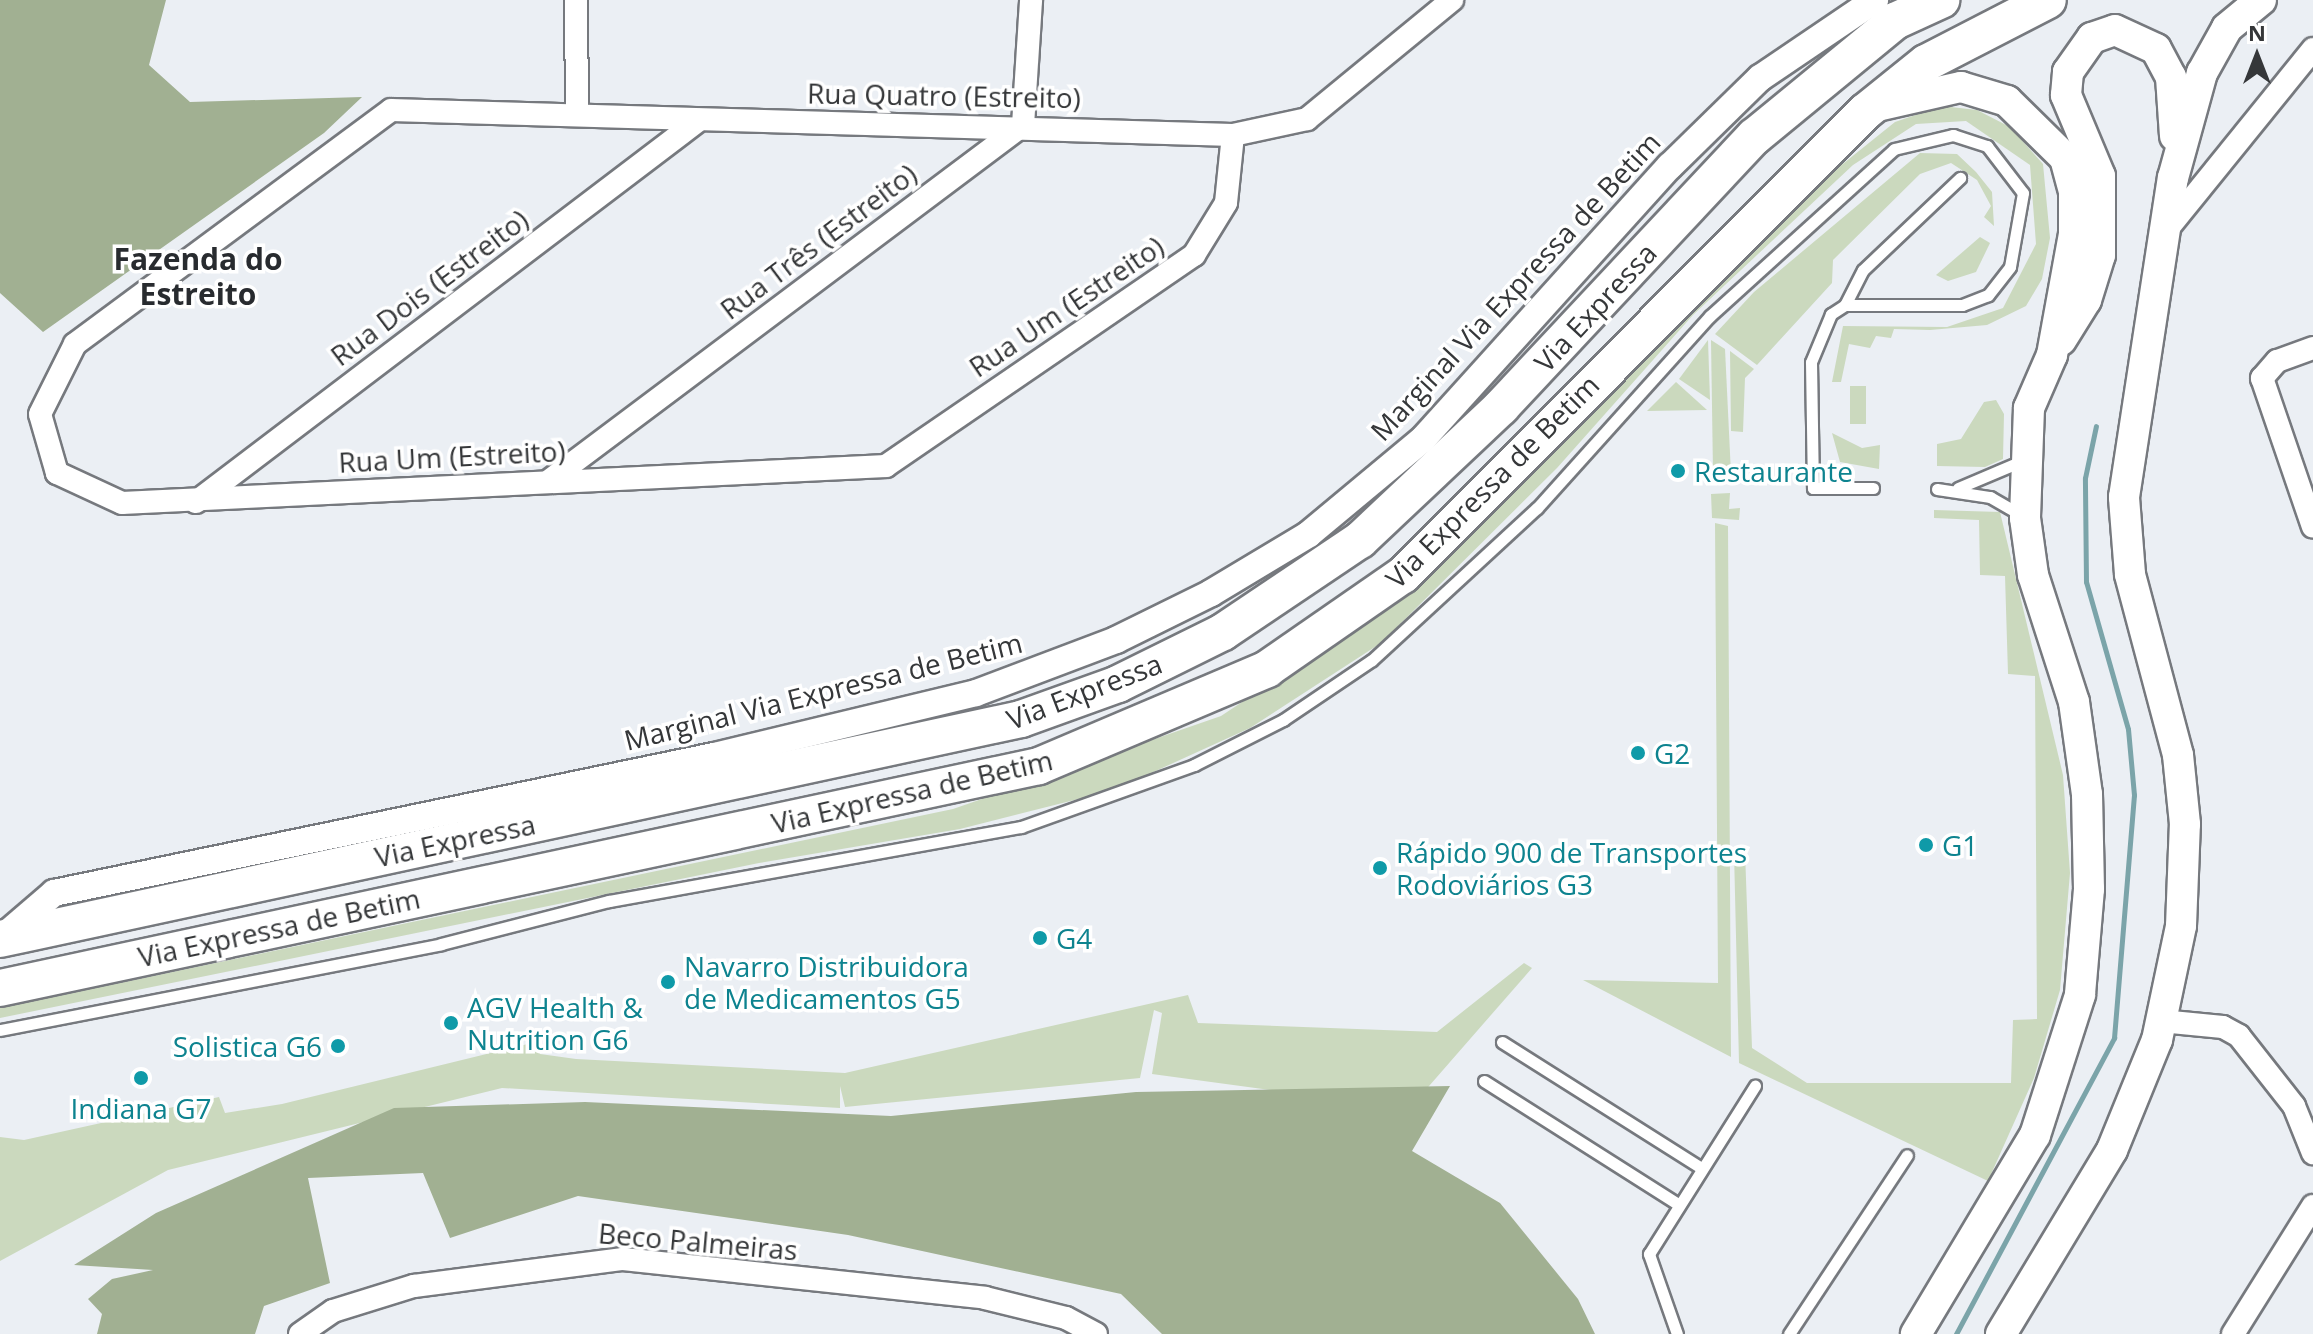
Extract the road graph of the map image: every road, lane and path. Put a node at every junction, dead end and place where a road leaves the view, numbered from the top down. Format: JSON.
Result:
{"nodes":[{"id":1,"x":576,"y":0,"type":"edge"},
{"id":2,"x":1031,"y":0,"type":"edge"},
{"id":3,"x":1452,"y":0,"type":"edge"},
{"id":4,"x":1941,"y":0,"type":"edge"},
{"id":5,"x":2048,"y":0,"type":"edge"},
{"id":6,"x":2261,"y":0,"type":"edge"},
{"id":7,"x":1866,"y":2,"type":"edge"},
{"id":8,"x":2313,"y":49,"type":"edge"},
{"id":9,"x":391,"y":110,"type":"joint"},
{"id":10,"x":1865,"y":112,"type":"junction"},
{"id":11,"x":577,"y":114,"type":"junction"},
{"id":12,"x":699,"y":120,"type":"junction"},
{"id":13,"x":1023,"y":125,"type":"junction"},
{"id":14,"x":1233,"y":135,"type":"junction"},
{"id":15,"x":1960,"y":178,"type":"dead end"},
{"id":16,"x":2173,"y":178,"type":"junction"},
{"id":17,"x":2169,"y":227,"type":"junction"},
{"id":18,"x":1845,"y":305,"type":"junction"},
{"id":19,"x":2313,"y":348,"type":"edge"},
{"id":20,"x":2052,"y":355,"type":"junction"},
{"id":21,"x":2028,"y":458,"type":"junction"},
{"id":22,"x":550,"y":480,"type":"junction"},
{"id":23,"x":1873,"y":488,"type":"dead end"},
{"id":24,"x":1937,"y":489,"type":"dead end"},
{"id":25,"x":1957,"y":489,"type":"junction"},
{"id":26,"x":196,"y":502,"type":"junction"},
{"id":27,"x":2025,"y":518,"type":"junction"},
{"id":28,"x":2313,"y":527,"type":"edge"},
{"id":29,"x":0,"y":939,"type":"edge"},
{"id":30,"x":0,"y":988,"type":"edge"},
{"id":31,"x":2161,"y":1021,"type":"junction"},
{"id":32,"x":0,"y":1030,"type":"edge"},
{"id":33,"x":1502,"y":1042,"type":"dead end"},
{"id":34,"x":1484,"y":1081,"type":"dead end"},
{"id":35,"x":1755,"y":1086,"type":"dead end"},
{"id":36,"x":2313,"y":1153,"type":"edge"},
{"id":37,"x":1907,"y":1155,"type":"dead end"},
{"id":38,"x":1701,"y":1168,"type":"junction"},
{"id":39,"x":1678,"y":1204,"type":"junction"},
{"id":40,"x":2313,"y":1206,"type":"edge"},
{"id":41,"x":298,"y":1334,"type":"edge"},
{"id":42,"x":1096,"y":1334,"type":"edge"},
{"id":43,"x":1677,"y":1334,"type":"edge"},
{"id":44,"x":1789,"y":1334,"type":"edge"},
{"id":45,"x":1916,"y":1334,"type":"edge"},
{"id":46,"x":2001,"y":1334,"type":"edge"},
{"id":47,"x":2233,"y":1334,"type":"edge"}],
"edges":[{"from":1,"to":11,"type":"street"},
{"from":2,"to":13,"type":"street"},
{"from":3,"to":14,"type":"street","name":"Rua Quatro (Estreito)"},
{"from":4,"to":29,"type":"highway","name":"Via Expressa"},
{"from":5,"to":10,"type":"highway","name":"Via Expressa de Betim"},
{"from":6,"to":16,"type":"main road"},
{"from":7,"to":29,"type":"street","name":"Marginal Via Expressa de Betim"},
{"from":8,"to":17,"type":"street"},
{"from":9,"to":11,"type":"street","name":"Rua Quatro (Estreito)"},
{"from":9,"to":26,"type":"street","name":"Rua Um (Estreito)"},
{"from":10,"to":20,"type":"main road"},
{"from":10,"to":30,"type":"highway","name":"Via Expressa de Betim"},
{"from":11,"to":12,"type":"street","name":"Rua Quatro (Estreito)"},
{"from":12,"to":13,"type":"street","name":"Rua Quatro (Estreito)"},
{"from":12,"to":26,"type":"street","name":"Rua Dois (Estreito)"},
{"from":13,"to":14,"type":"street","name":"Rua Quatro (Estreito)"},
{"from":13,"to":22,"type":"street","name":"Rua Três (Estreito)"},
{"from":14,"to":22,"type":"street","name":"Rua Um (Estreito)"},
{"from":15,"to":18,"type":"lane"},
{"from":16,"to":17,"type":"main road"},
{"from":16,"to":20,"type":"main road"},
{"from":17,"to":31,"type":"main road"},
{"from":18,"to":23,"type":"lane"},
{"from":18,"to":32,"type":"lane"},
{"from":19,"to":28,"type":"street"},
{"from":20,"to":21,"type":"main road"},
{"from":21,"to":25,"type":"lane"},
{"from":21,"to":27,"type":"main road"},
{"from":22,"to":26,"type":"street","name":"Rua Um (Estreito)"},
{"from":24,"to":25,"type":"lane"},
{"from":25,"to":27,"type":"lane"},
{"from":27,"to":45,"type":"main road"},
{"from":31,"to":36,"type":"street"},
{"from":31,"to":46,"type":"main road"},
{"from":33,"to":38,"type":"lane"},
{"from":34,"to":39,"type":"lane"},
{"from":35,"to":38,"type":"lane"},
{"from":37,"to":44,"type":"lane"},
{"from":38,"to":39,"type":"lane"},
{"from":39,"to":43,"type":"lane"},
{"from":40,"to":47,"type":"street"},
{"from":41,"to":42,"type":"street","name":"Beco Palmeiras"}]}
